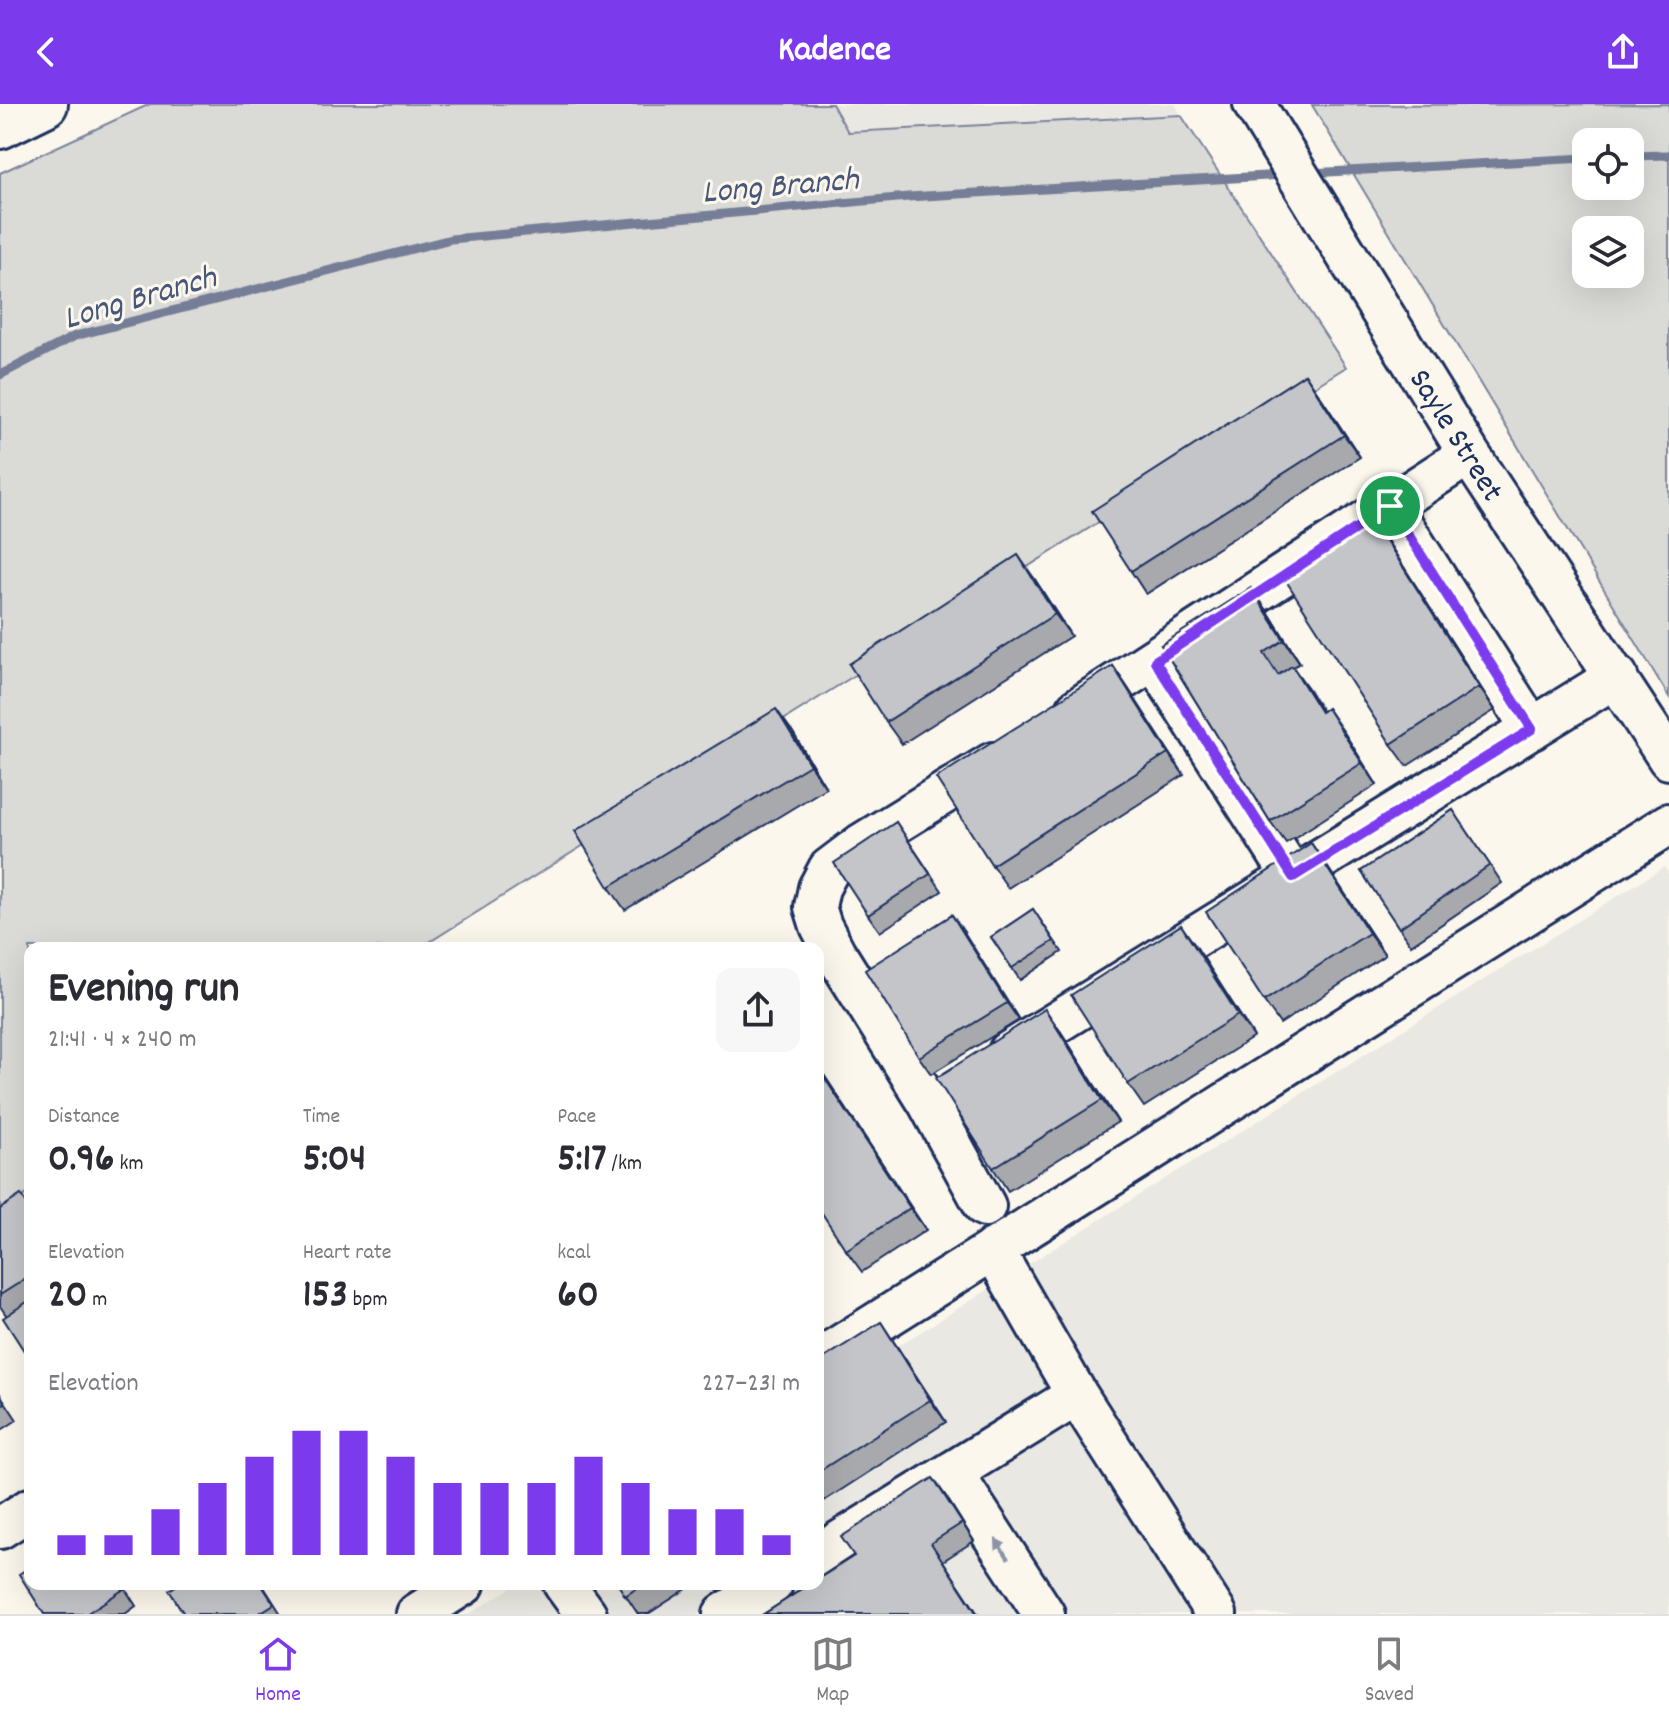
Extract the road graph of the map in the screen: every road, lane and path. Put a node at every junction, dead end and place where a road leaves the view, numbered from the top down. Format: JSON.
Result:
{"nodes":[{"id":1,"x":45,"y":104,"type":"edge"},
{"id":2,"x":1256,"y":108,"type":"edge"},
{"id":3,"x":0,"y":126,"type":"edge"},
{"id":4,"x":1469,"y":454,"type":"junction"},
{"id":5,"x":1390,"y":506,"type":"junction"},
{"id":6,"x":1155,"y":661,"type":"junction"},
{"id":7,"x":1617,"y":676,"type":"junction"},
{"id":8,"x":1532,"y":729,"type":"junction"},
{"id":9,"x":1669,"y":759,"type":"edge"},
{"id":10,"x":1669,"y":824,"type":"edge"},
{"id":11,"x":1293,"y":877,"type":"junction"},
{"id":12,"x":955,"y":1086,"type":"junction"},
{"id":13,"x":985,"y":1206,"type":"dead end"},
{"id":14,"x":993,"y":1249,"type":"junction"},
{"id":15,"x":824,"y":1356,"type":"edge"},
{"id":16,"x":1077,"y":1395,"type":"junction"},
{"id":17,"x":952,"y":1472,"type":"junction"},
{"id":18,"x":24,"y":1513,"type":"edge"},
{"id":19,"x":0,"y":1528,"type":"edge"},
{"id":20,"x":824,"y":1551,"type":"edge"},
{"id":21,"x":455,"y":1590,"type":"edge"},
{"id":22,"x":568,"y":1590,"type":"edge"},
{"id":23,"x":762,"y":1590,"type":"edge"},
{"id":24,"x":417,"y":1614,"type":"edge"},
{"id":25,"x":586,"y":1614,"type":"edge"},
{"id":26,"x":724,"y":1614,"type":"edge"},
{"id":27,"x":1044,"y":1614,"type":"edge"},
{"id":28,"x":1215,"y":1614,"type":"edge"}],
"edges":[{"from":1,"to":3,"type":"highway"},
{"from":2,"to":4,"type":"street","name":"Sayle Street"},
{"from":4,"to":5,"type":"street"},
{"from":4,"to":7,"type":"street","name":"Sayle Street"},
{"from":5,"to":6,"type":"street"},
{"from":5,"to":8,"type":"street"},
{"from":6,"to":11,"type":"street"},
{"from":6,"to":12,"type":"street"},
{"from":7,"to":8,"type":"street"},
{"from":7,"to":9,"type":"street","name":"Sayle Street"},
{"from":8,"to":11,"type":"street"},
{"from":10,"to":14,"type":"street"},
{"from":11,"to":12,"type":"street"},
{"from":12,"to":13,"type":"street"},
{"from":14,"to":15,"type":"street"},
{"from":14,"to":16,"type":"street"},
{"from":16,"to":17,"type":"street"},
{"from":16,"to":28,"type":"street"},
{"from":17,"to":20,"type":"street"},
{"from":27,"to":17,"type":"street","one_way":true},
{"from":18,"to":19,"type":"street"},
{"from":21,"to":24,"type":"street"},
{"from":22,"to":25,"type":"street"},
{"from":23,"to":26,"type":"street"}]}
